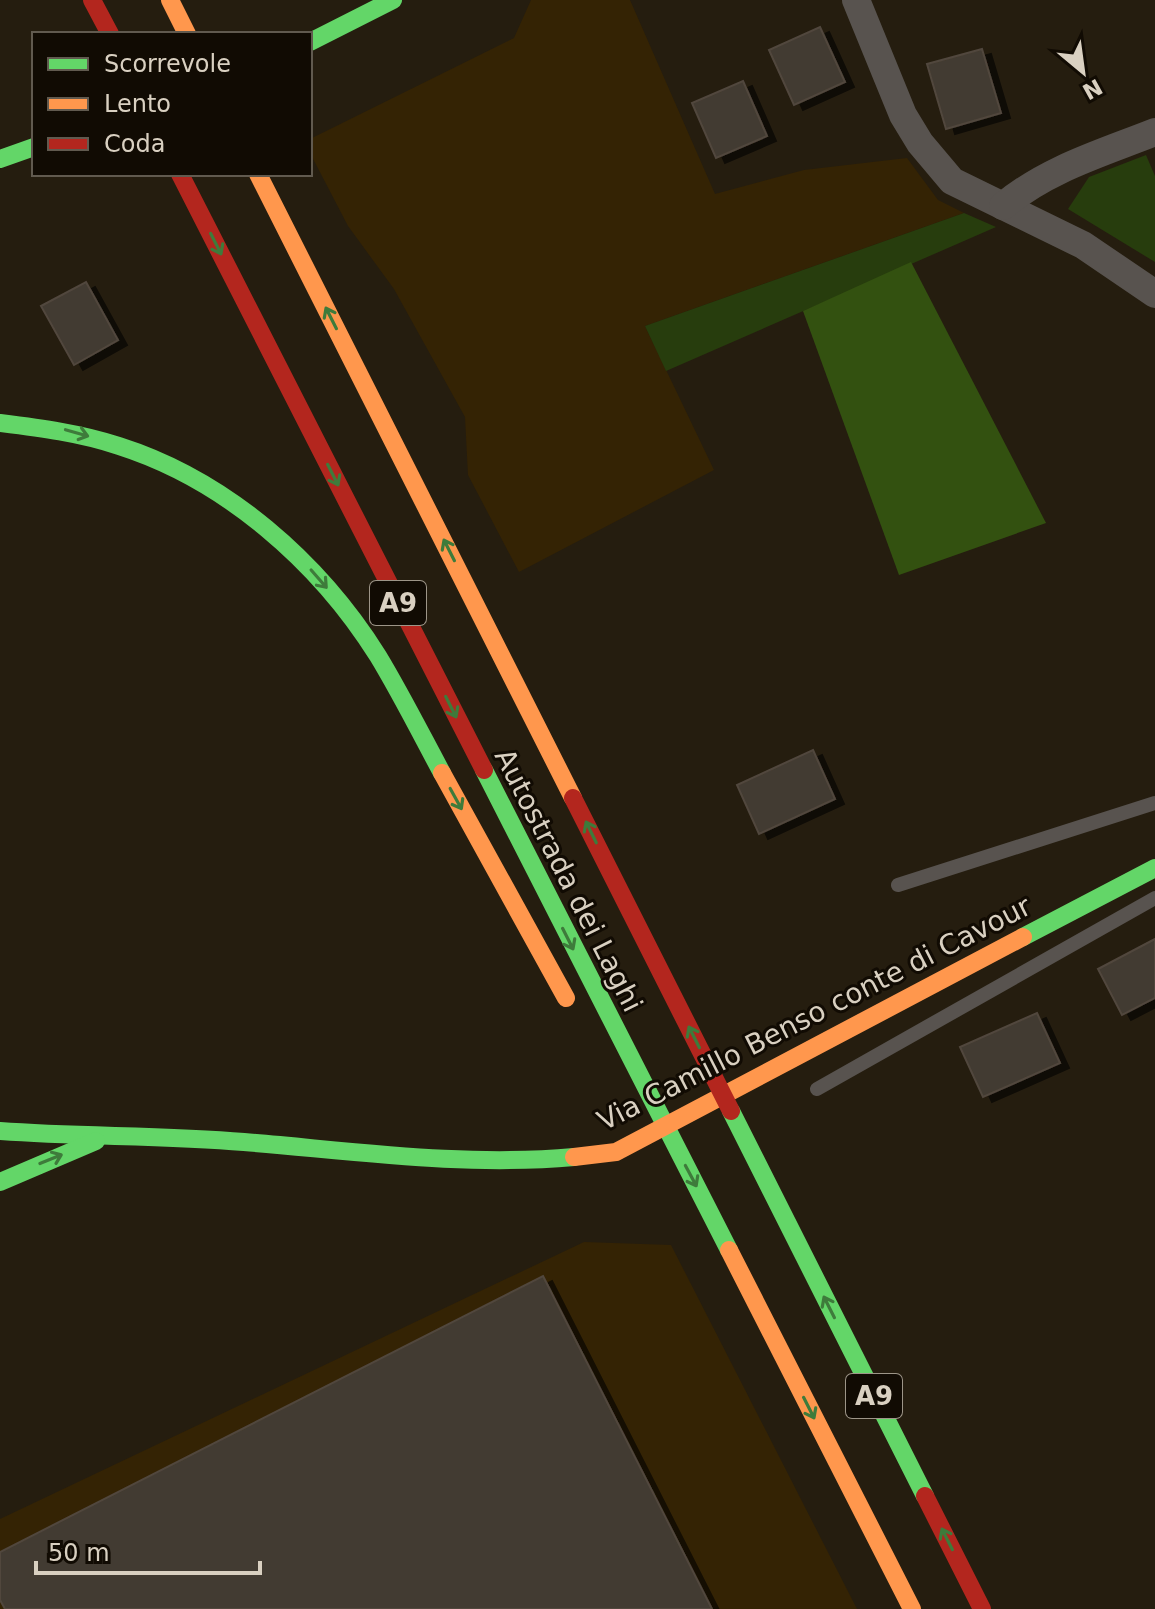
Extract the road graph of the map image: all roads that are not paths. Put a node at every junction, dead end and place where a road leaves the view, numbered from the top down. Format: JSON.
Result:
{"nodes":[{"id":1,"x":92,"y":0,"type":"edge"},
{"id":2,"x":170,"y":0,"type":"edge"},
{"id":3,"x":393,"y":0,"type":"edge"},
{"id":4,"x":856,"y":0,"type":"edge"},
{"id":5,"x":109,"y":32,"type":"edge"},
{"id":6,"x":186,"y":32,"type":"edge"},
{"id":7,"x":312,"y":41,"type":"edge"},
{"id":8,"x":1155,"y":132,"type":"edge"},
{"id":9,"x":32,"y":148,"type":"edge"},
{"id":10,"x":0,"y":159,"type":"edge"},
{"id":11,"x":181,"y":176,"type":"edge"},
{"id":12,"x":259,"y":176,"type":"edge"},
{"id":13,"x":1003,"y":206,"type":"junction"},
{"id":14,"x":1155,"y":294,"type":"edge"},
{"id":15,"x":0,"y":423,"type":"edge"},
{"id":16,"x":450,"y":511,"type":"dead end"},
{"id":17,"x":566,"y":781,"type":"junction"},
{"id":18,"x":1155,"y":803,"type":"edge"},
{"id":19,"x":1155,"y":868,"type":"edge"},
{"id":20,"x":898,"y":885,"type":"dead end"},
{"id":21,"x":1155,"y":898,"type":"edge"},
{"id":22,"x":576,"y":1017,"type":"dead end"},
{"id":23,"x":817,"y":1089,"type":"dead end"},
{"id":24,"x":635,"y":1129,"type":"dead end"},
{"id":25,"x":0,"y":1131,"type":"edge"},
{"id":26,"x":103,"y":1138,"type":"junction"},
{"id":27,"x":650,"y":1156,"type":"dead end"},
{"id":28,"x":0,"y":1182,"type":"edge"},
{"id":29,"x":912,"y":1609,"type":"edge"},
{"id":30,"x":982,"y":1609,"type":"edge"}],
"edges":[{"from":1,"to":5,"type":"main road"},
{"from":2,"to":6,"type":"main road"},
{"from":3,"to":7,"type":"main road"},
{"from":4,"to":13,"type":"street"},
{"from":8,"to":13,"type":"street"},
{"from":9,"to":10,"type":"main road"},
{"from":11,"to":29,"type":"main road","name":"Autostrada dei Laghi","number":"A9","one_way":true},
{"from":17,"to":12,"type":"main road","name":"Autostrada dei Laghi","number":"A9","one_way":true},
{"from":13,"to":14,"type":"street"},
{"from":15,"to":22,"type":"main road","one_way":true},
{"from":16,"to":17,"type":"main road"},
{"from":30,"to":17,"type":"main road","name":"Autostrada dei Laghi","number":"A9","one_way":true},
{"from":18,"to":20,"type":"lane"},
{"from":19,"to":26,"type":"main road","name":"Via Camillo Benso conte di Cavour"},
{"from":21,"to":23,"type":"lane"},
{"from":24,"to":27,"type":"main road"},
{"from":25,"to":26,"type":"main road","name":"Via Camillo Benso conte di Cavour"},
{"from":28,"to":26,"type":"main road","name":"Via Camillo Benso conte di Cavour","one_way":true}]}
